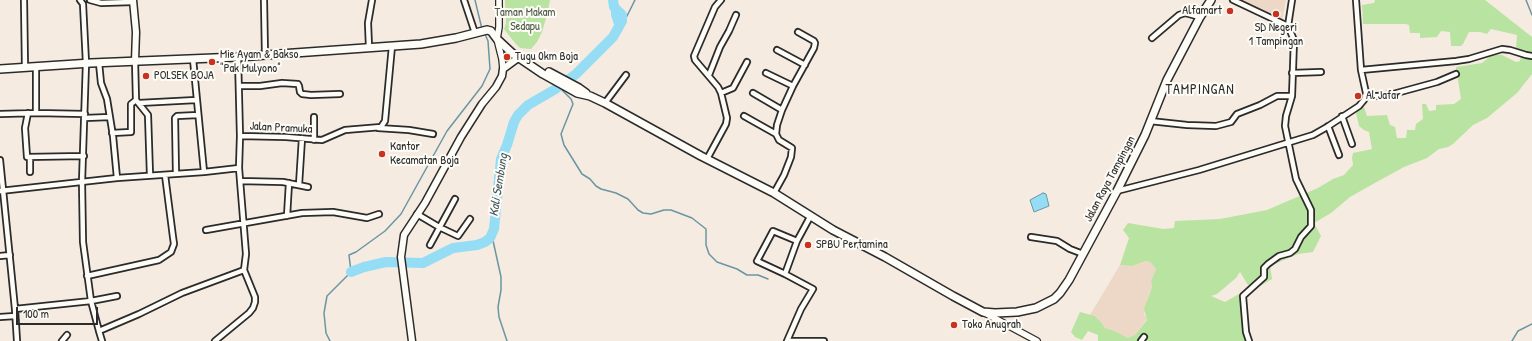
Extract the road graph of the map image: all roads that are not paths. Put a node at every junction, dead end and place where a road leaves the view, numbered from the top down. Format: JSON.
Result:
{"nodes":[{"id":1,"x":24,"y":0,"type":"edge"},
{"id":2,"x":80,"y":0,"type":"edge"},
{"id":3,"x":90,"y":0,"type":"edge"},
{"id":4,"x":264,"y":0,"type":"edge"},
{"id":5,"x":372,"y":0,"type":"edge"},
{"id":6,"x":464,"y":0,"type":"edge"},
{"id":7,"x":498,"y":0,"type":"edge"},
{"id":8,"x":1234,"y":0,"type":"edge"},
{"id":9,"x":1298,"y":0,"type":"edge"},
{"id":10,"x":1356,"y":0,"type":"edge"},
{"id":11,"x":133,"y":1,"type":"edge"},
{"id":12,"x":718,"y":1,"type":"edge"},
{"id":13,"x":1209,"y":1,"type":"edge"},
{"id":14,"x":1292,"y":1,"type":"edge"},
{"id":15,"x":736,"y":14,"type":"dead end"},
{"id":16,"x":1200,"y":17,"type":"junction"},
{"id":17,"x":1288,"y":26,"type":"junction"},
{"id":18,"x":475,"y":32,"type":"junction"},
{"id":19,"x":798,"y":32,"type":"dead end"},
{"id":20,"x":1152,"y":38,"type":"dead end"},
{"id":21,"x":497,"y":39,"type":"junction"},
{"id":22,"x":392,"y":46,"type":"junction"},
{"id":23,"x":369,"y":48,"type":"junction"},
{"id":24,"x":777,"y":50,"type":"dead end"},
{"id":25,"x":265,"y":55,"type":"junction"},
{"id":26,"x":1532,"y":56,"type":"edge"},
{"id":27,"x":238,"y":57,"type":"junction"},
{"id":28,"x":518,"y":58,"type":"junction"},
{"id":29,"x":193,"y":59,"type":"junction"},
{"id":30,"x":135,"y":61,"type":"junction"},
{"id":31,"x":99,"y":62,"type":"junction"},
{"id":32,"x":747,"y":62,"type":"dead end"},
{"id":33,"x":86,"y":63,"type":"junction"},
{"id":34,"x":805,"y":65,"type":"junction"},
{"id":35,"x":25,"y":67,"type":"junction"},
{"id":36,"x":36,"y":67,"type":"junction"},
{"id":37,"x":0,"y":69,"type":"edge"},
{"id":38,"x":503,"y":69,"type":"junction"},
{"id":39,"x":1361,"y":70,"type":"junction"},
{"id":40,"x":1321,"y":72,"type":"dead end"},
{"id":41,"x":766,"y":73,"type":"dead end"},
{"id":42,"x":1292,"y":73,"type":"junction"},
{"id":43,"x":1456,"y":74,"type":"dead end"},
{"id":44,"x":626,"y":75,"type":"dead end"},
{"id":45,"x":709,"y":75,"type":"junction"},
{"id":46,"x":239,"y":86,"type":"junction"},
{"id":47,"x":793,"y":86,"type":"junction"},
{"id":48,"x":721,"y":93,"type":"junction"},
{"id":49,"x":753,"y":93,"type":"dead end"},
{"id":50,"x":340,"y":94,"type":"dead end"},
{"id":51,"x":1292,"y":96,"type":"junction"},
{"id":52,"x":1366,"y":96,"type":"junction"},
{"id":53,"x":196,"y":100,"type":"junction"},
{"id":54,"x":137,"y":102,"type":"junction"},
{"id":55,"x":605,"y":103,"type":"junction"},
{"id":56,"x":782,"y":110,"type":"junction"},
{"id":57,"x":28,"y":113,"type":"junction"},
{"id":58,"x":36,"y":113,"type":"junction"},
{"id":59,"x":0,"y":114,"type":"edge"},
{"id":60,"x":198,"y":114,"type":"junction"},
{"id":61,"x":85,"y":116,"type":"junction"},
{"id":62,"x":744,"y":116,"type":"dead end"},
{"id":63,"x":1342,"y":116,"type":"junction"},
{"id":64,"x":110,"y":117,"type":"junction"},
{"id":65,"x":314,"y":117,"type":"dead end"},
{"id":66,"x":1150,"y":121,"type":"junction"},
{"id":67,"x":1328,"y":126,"type":"junction"},
{"id":68,"x":378,"y":128,"type":"junction"},
{"id":69,"x":112,"y":133,"type":"junction"},
{"id":70,"x":433,"y":134,"type":"dead end"},
{"id":71,"x":776,"y":134,"type":"junction"},
{"id":72,"x":240,"y":136,"type":"junction"},
{"id":73,"x":302,"y":138,"type":"junction"},
{"id":74,"x":314,"y":140,"type":"junction"},
{"id":75,"x":1288,"y":143,"type":"junction"},
{"id":76,"x":1352,"y":144,"type":"dead end"},
{"id":77,"x":1338,"y":155,"type":"dead end"},
{"id":78,"x":84,"y":156,"type":"junction"},
{"id":79,"x":30,"y":158,"type":"junction"},
{"id":80,"x":707,"y":159,"type":"junction"},
{"id":81,"x":0,"y":160,"type":"edge"},
{"id":82,"x":238,"y":168,"type":"junction"},
{"id":83,"x":30,"y":172,"type":"dead end"},
{"id":84,"x":204,"y":172,"type":"junction"},
{"id":85,"x":176,"y":174,"type":"junction"},
{"id":86,"x":150,"y":175,"type":"junction"},
{"id":87,"x":164,"y":175,"type":"junction"},
{"id":88,"x":117,"y":178,"type":"junction"},
{"id":89,"x":240,"y":181,"type":"junction"},
{"id":90,"x":82,"y":182,"type":"junction"},
{"id":91,"x":289,"y":183,"type":"junction"},
{"id":92,"x":299,"y":185,"type":"junction"},
{"id":93,"x":308,"y":187,"type":"dead end"},
{"id":94,"x":2,"y":191,"type":"edge"},
{"id":95,"x":1117,"y":191,"type":"junction"},
{"id":96,"x":774,"y":193,"type":"junction"},
{"id":97,"x":455,"y":199,"type":"dead end"},
{"id":98,"x":379,"y":214,"type":"dead end"},
{"id":99,"x":417,"y":214,"type":"junction"},
{"id":100,"x":286,"y":216,"type":"junction"},
{"id":101,"x":810,"y":217,"type":"junction"},
{"id":102,"x":470,"y":219,"type":"dead end"},
{"id":103,"x":242,"y":223,"type":"junction"},
{"id":104,"x":439,"y":227,"type":"junction"},
{"id":105,"x":206,"y":230,"type":"dead end"},
{"id":106,"x":1031,"y":237,"type":"dead end"},
{"id":107,"x":797,"y":241,"type":"junction"},
{"id":108,"x":430,"y":245,"type":"dead end"},
{"id":109,"x":1083,"y":254,"type":"junction"},
{"id":110,"x":10,"y":255,"type":"junction"},
{"id":111,"x":0,"y":256,"type":"edge"},
{"id":112,"x":244,"y":270,"type":"junction"},
{"id":113,"x":785,"y":274,"type":"junction"},
{"id":114,"x":87,"y":276,"type":"junction"},
{"id":115,"x":117,"y":296,"type":"dead end"},
{"id":116,"x":91,"y":301,"type":"junction"},
{"id":117,"x":15,"y":309,"type":"junction"},
{"id":118,"x":983,"y":312,"type":"junction"},
{"id":119,"x":15,"y":316,"type":"junction"},
{"id":120,"x":0,"y":317,"type":"edge"},
{"id":121,"x":99,"y":331,"type":"junction"},
{"id":122,"x":67,"y":335,"type":"dead end"},
{"id":123,"x":17,"y":341,"type":"edge"},
{"id":124,"x":62,"y":341,"type":"edge"},
{"id":125,"x":102,"y":341,"type":"edge"},
{"id":126,"x":215,"y":341,"type":"edge"},
{"id":127,"x":412,"y":341,"type":"edge"},
{"id":128,"x":786,"y":341,"type":"edge"},
{"id":129,"x":790,"y":341,"type":"edge"},
{"id":130,"x":824,"y":341,"type":"edge"},
{"id":131,"x":1037,"y":341,"type":"edge"},
{"id":132,"x":1249,"y":341,"type":"edge"}],
"edges":[{"from":1,"to":35,"type":"street"},
{"from":2,"to":33,"type":"street"},
{"from":3,"to":11,"type":"street"},
{"from":4,"to":25,"type":"street"},
{"from":5,"to":23,"type":"street"},
{"from":6,"to":18,"type":"street"},
{"from":7,"to":21,"type":"street"},
{"from":8,"to":17,"type":"street"},
{"from":9,"to":14,"type":"street"},
{"from":10,"to":39,"type":"street"},
{"from":11,"to":30,"type":"main road"},
{"from":12,"to":45,"type":"street"},
{"from":13,"to":16,"type":"main road","name":"Jalan Raya Tampingan"},
{"from":14,"to":17,"type":"street"},
{"from":15,"to":45,"type":"street"},
{"from":16,"to":20,"type":"street"},
{"from":16,"to":66,"type":"main road","name":"Jalan Raya Tampingan"},
{"from":17,"to":42,"type":"street"},
{"from":18,"to":21,"type":"main road"},
{"from":18,"to":22,"type":"main road"},
{"from":19,"to":34,"type":"street"},
{"from":21,"to":28,"type":"main road"},
{"from":21,"to":38,"type":"street"},
{"from":22,"to":23,"type":"main road"},
{"from":22,"to":68,"type":"street"},
{"from":23,"to":25,"type":"main road"},
{"from":24,"to":34,"type":"street"},
{"from":25,"to":27,"type":"main road"},
{"from":26,"to":39,"type":"street"},
{"from":27,"to":29,"type":"main road"},
{"from":27,"to":46,"type":"street"},
{"from":28,"to":38,"type":"main road"},
{"from":28,"to":55,"type":"main road"},
{"from":29,"to":30,"type":"main road"},
{"from":29,"to":53,"type":"street"},
{"from":30,"to":31,"type":"main road"},
{"from":30,"to":54,"type":"street"},
{"from":31,"to":33,"type":"main road"},
{"from":31,"to":64,"type":"street"},
{"from":32,"to":48,"type":"street"},
{"from":33,"to":36,"type":"main road"},
{"from":33,"to":61,"type":"street"},
{"from":34,"to":47,"type":"street"},
{"from":35,"to":36,"type":"main road"},
{"from":35,"to":37,"type":"main road"},
{"from":36,"to":58,"type":"street"},
{"from":38,"to":99,"type":"main road"},
{"from":39,"to":52,"type":"street"},
{"from":40,"to":42,"type":"street"},
{"from":41,"to":47,"type":"street"},
{"from":42,"to":51,"type":"street"},
{"from":43,"to":52,"type":"street"},
{"from":44,"to":55,"type":"street"},
{"from":45,"to":48,"type":"street"},
{"from":46,"to":50,"type":"street"},
{"from":46,"to":72,"type":"street"},
{"from":47,"to":56,"type":"street"},
{"from":48,"to":80,"type":"street"},
{"from":49,"to":56,"type":"street"},
{"from":51,"to":66,"type":"street"},
{"from":51,"to":75,"type":"street"},
{"from":52,"to":63,"type":"street"},
{"from":53,"to":54,"type":"street"},
{"from":53,"to":60,"type":"street"},
{"from":54,"to":69,"type":"street"},
{"from":54,"to":86,"type":"street"},
{"from":55,"to":80,"type":"main road"},
{"from":56,"to":71,"type":"street"},
{"from":57,"to":58,"type":"street"},
{"from":57,"to":59,"type":"street"},
{"from":57,"to":79,"type":"street"},
{"from":58,"to":61,"type":"street"},
{"from":60,"to":84,"type":"street"},
{"from":60,"to":85,"type":"street"},
{"from":61,"to":64,"type":"street"},
{"from":61,"to":78,"type":"street"},
{"from":62,"to":71,"type":"street"},
{"from":63,"to":67,"type":"street"},
{"from":63,"to":76,"type":"street"},
{"from":64,"to":69,"type":"street"},
{"from":65,"to":74,"type":"street"},
{"from":66,"to":95,"type":"main road","name":"Jalan Raya Tampingan"},
{"from":67,"to":75,"type":"street"},
{"from":67,"to":77,"type":"street"},
{"from":68,"to":70,"type":"street","name":"Jalan Pramuka"},
{"from":68,"to":74,"type":"street","name":"Jalan Pramuka"},
{"from":69,"to":88,"type":"street"},
{"from":71,"to":96,"type":"street"},
{"from":72,"to":73,"type":"street","name":"Jalan Pramuka"},
{"from":72,"to":82,"type":"street"},
{"from":73,"to":74,"type":"street","name":"Jalan Pramuka"},
{"from":73,"to":92,"type":"street"},
{"from":75,"to":95,"type":"street"},
{"from":75,"to":132,"type":"street"},
{"from":78,"to":79,"type":"street"},
{"from":78,"to":90,"type":"street"},
{"from":79,"to":83,"type":"street"},
{"from":80,"to":96,"type":"main road"},
{"from":81,"to":94,"type":"street"},
{"from":82,"to":84,"type":"street"},
{"from":82,"to":89,"type":"street"},
{"from":84,"to":85,"type":"street"},
{"from":85,"to":87,"type":"street"},
{"from":86,"to":87,"type":"street"},
{"from":86,"to":88,"type":"street"},
{"from":87,"to":114,"type":"street"},
{"from":88,"to":90,"type":"street"},
{"from":89,"to":91,"type":"street"},
{"from":89,"to":103,"type":"street"},
{"from":90,"to":94,"type":"street"},
{"from":90,"to":114,"type":"street"},
{"from":91,"to":92,"type":"street"},
{"from":91,"to":100,"type":"street"},
{"from":92,"to":93,"type":"street"},
{"from":94,"to":110,"type":"street"},
{"from":95,"to":109,"type":"main road","name":"Jalan Raya Tampingan"},
{"from":96,"to":101,"type":"main road"},
{"from":97,"to":104,"type":"street"},
{"from":98,"to":100,"type":"street"},
{"from":99,"to":104,"type":"street"},
{"from":99,"to":127,"type":"main road"},
{"from":100,"to":103,"type":"street"},
{"from":101,"to":107,"type":"street"},
{"from":101,"to":118,"type":"main road"},
{"from":102,"to":104,"type":"street"},
{"from":103,"to":105,"type":"street"},
{"from":103,"to":112,"type":"street"},
{"from":104,"to":108,"type":"street"},
{"from":106,"to":109,"type":"street"},
{"from":107,"to":113,"type":"street"},
{"from":107,"to":113,"type":"street"},
{"from":109,"to":118,"type":"main road","name":"Jalan Raya Tampingan"},
{"from":110,"to":111,"type":"street"},
{"from":110,"to":117,"type":"street"},
{"from":112,"to":121,"type":"street"},
{"from":112,"to":126,"type":"street"},
{"from":113,"to":128,"type":"street"},
{"from":114,"to":116,"type":"street"},
{"from":115,"to":116,"type":"street"},
{"from":116,"to":117,"type":"street"},
{"from":116,"to":121,"type":"street"},
{"from":117,"to":119,"type":"street"},
{"from":118,"to":131,"type":"street"},
{"from":119,"to":120,"type":"street"},
{"from":119,"to":123,"type":"street"},
{"from":121,"to":125,"type":"street"},
{"from":122,"to":124,"type":"street"},
{"from":129,"to":130,"type":"street"}]}
